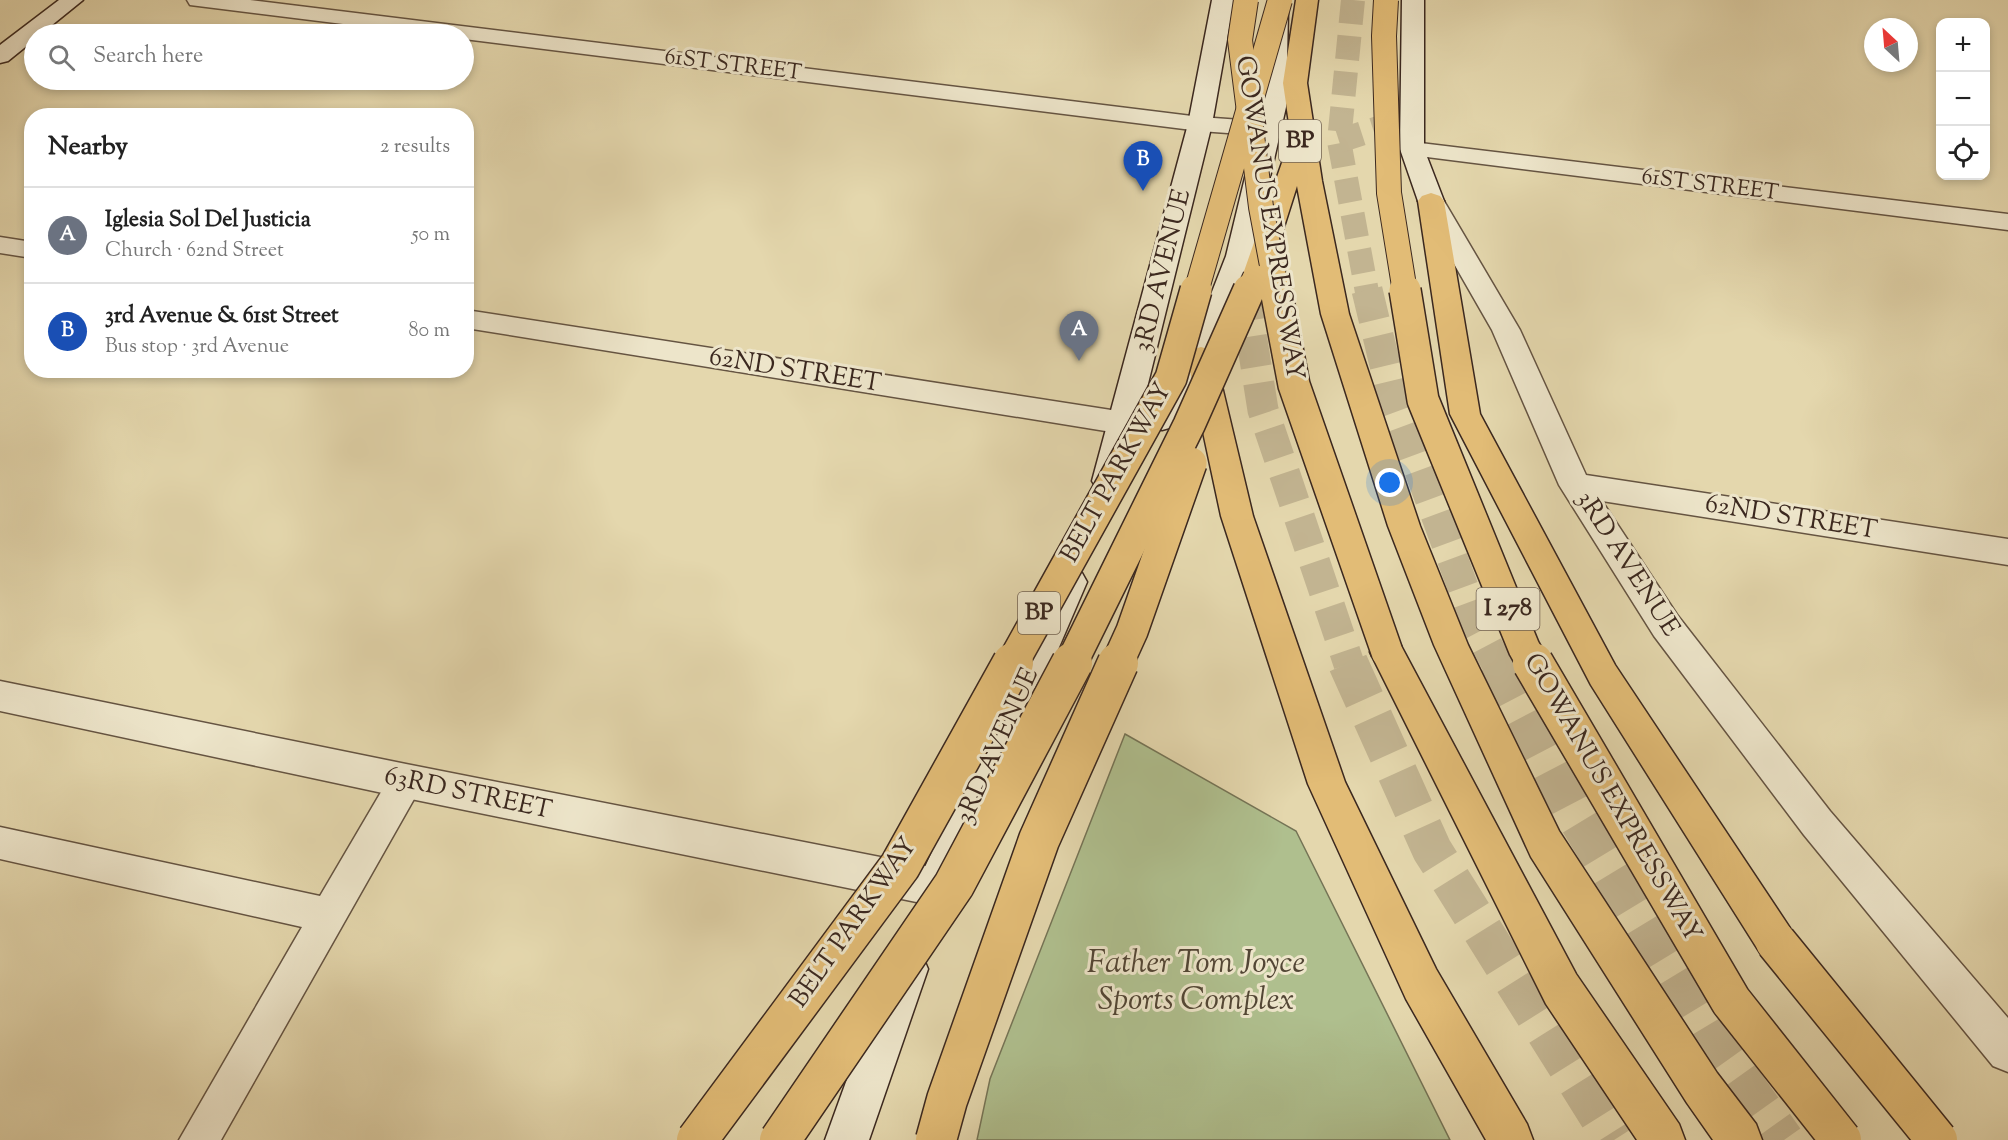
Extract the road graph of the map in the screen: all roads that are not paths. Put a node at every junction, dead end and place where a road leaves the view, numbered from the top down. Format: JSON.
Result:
{"nodes":[{"id":1,"x":72,"y":0,"type":"edge"},
{"id":2,"x":198,"y":0,"type":"edge"},
{"id":3,"x":1223,"y":0,"type":"edge"},
{"id":4,"x":1246,"y":0,"type":"edge"},
{"id":5,"x":1279,"y":0,"type":"edge"},
{"id":6,"x":1307,"y":0,"type":"edge"},
{"id":7,"x":1325,"y":0,"type":"edge"},
{"id":8,"x":1386,"y":0,"type":"edge"},
{"id":9,"x":1413,"y":0,"type":"edge"},
{"id":10,"x":41,"y":24,"type":"edge"},
{"id":11,"x":392,"y":24,"type":"edge"},
{"id":12,"x":474,"y":34,"type":"edge"},
{"id":13,"x":24,"y":37,"type":"edge"},
{"id":14,"x":0,"y":56,"type":"edge"},
{"id":15,"x":1200,"y":124,"type":"junction"},
{"id":16,"x":1269,"y":129,"type":"junction"},
{"id":17,"x":1412,"y":149,"type":"junction"},
{"id":18,"x":1431,"y":201,"type":"junction"},
{"id":19,"x":2008,"y":222,"type":"edge"},
{"id":20,"x":0,"y":245,"type":"edge"},
{"id":21,"x":24,"y":249,"type":"edge"},
{"id":22,"x":1255,"y":277,"type":"junction"},
{"id":23,"x":474,"y":320,"type":"edge"},
{"id":24,"x":1201,"y":357,"type":"junction"},
{"id":25,"x":1124,"y":423,"type":"junction"},
{"id":26,"x":1575,"y":485,"type":"junction"},
{"id":27,"x":1097,"y":522,"type":"junction"},
{"id":28,"x":2008,"y":552,"type":"edge"},
{"id":29,"x":0,"y":696,"type":"edge"},
{"id":30,"x":406,"y":781,"type":"junction"},
{"id":31,"x":0,"y":843,"type":"edge"},
{"id":32,"x":936,"y":887,"type":"junction"},
{"id":33,"x":328,"y":915,"type":"junction"},
{"id":34,"x":2008,"y":1051,"type":"edge"},
{"id":35,"x":199,"y":1140,"type":"edge"},
{"id":36,"x":697,"y":1140,"type":"edge"},
{"id":37,"x":780,"y":1140,"type":"edge"},
{"id":38,"x":847,"y":1140,"type":"edge"},
{"id":39,"x":936,"y":1140,"type":"edge"},
{"id":40,"x":1511,"y":1140,"type":"edge"},
{"id":41,"x":1663,"y":1140,"type":"edge"},
{"id":42,"x":1740,"y":1140,"type":"edge"},
{"id":43,"x":1841,"y":1140,"type":"edge"},
{"id":44,"x":1937,"y":1140,"type":"edge"}],
"edges":[{"from":1,"to":10,"type":"street"},
{"from":2,"to":11,"type":"street","name":"61ST STREET"},
{"from":3,"to":15,"type":"street","name":"3RD AVENUE"},
{"from":4,"to":41,"type":"highway","name":"GOWANUS EXPRESSWAY","bridge":true},
{"from":5,"to":16,"type":"street"},
{"from":5,"to":36,"type":"highway","name":"BELT PARKWAY","number":"BP","bridge":true},
{"from":6,"to":42,"type":"highway","number":"I 278"},
{"from":7,"to":22,"type":"highway","name":"BELT PARKWAY","number":"BP","bridge":true},
{"from":8,"to":43,"type":"highway","name":"GOWANUS EXPRESSWAY","number":"I 278","bridge":true},
{"from":9,"to":17,"type":"street","name":"3RD AVENUE"},
{"from":12,"to":15,"type":"street","name":"61ST STREET"},
{"from":13,"to":14,"type":"street"},
{"from":15,"to":16,"type":"street","name":"61ST STREET"},
{"from":15,"to":25,"type":"street","name":"3RD AVENUE"},
{"from":16,"to":24,"type":"street"},
{"from":17,"to":18,"type":"street","name":"3RD AVENUE"},
{"from":17,"to":19,"type":"street","name":"61ST STREET"},
{"from":18,"to":26,"type":"street","name":"3RD AVENUE"},
{"from":18,"to":44,"type":"highway","bridge":true},
{"from":20,"to":21,"type":"street"},
{"from":22,"to":37,"type":"highway","name":"BELT PARKWAY","number":"BP","bridge":true},
{"from":22,"to":39,"type":"highway","bridge":true},
{"from":23,"to":25,"type":"street","name":"62ND STREET"},
{"from":24,"to":27,"type":"street"},
{"from":24,"to":40,"type":"highway"},
{"from":25,"to":27,"type":"street","name":"3RD AVENUE"},
{"from":26,"to":28,"type":"street","name":"62ND STREET"},
{"from":26,"to":34,"type":"street","name":"3RD AVENUE"},
{"from":27,"to":32,"type":"street","name":"3RD AVENUE"},
{"from":29,"to":30,"type":"street","name":"63RD STREET"},
{"from":30,"to":32,"type":"street","name":"63RD STREET"},
{"from":30,"to":33,"type":"lane"},
{"from":31,"to":33,"type":"lane"},
{"from":32,"to":38,"type":"street","name":"3RD AVENUE"},
{"from":33,"to":35,"type":"lane"}]}
